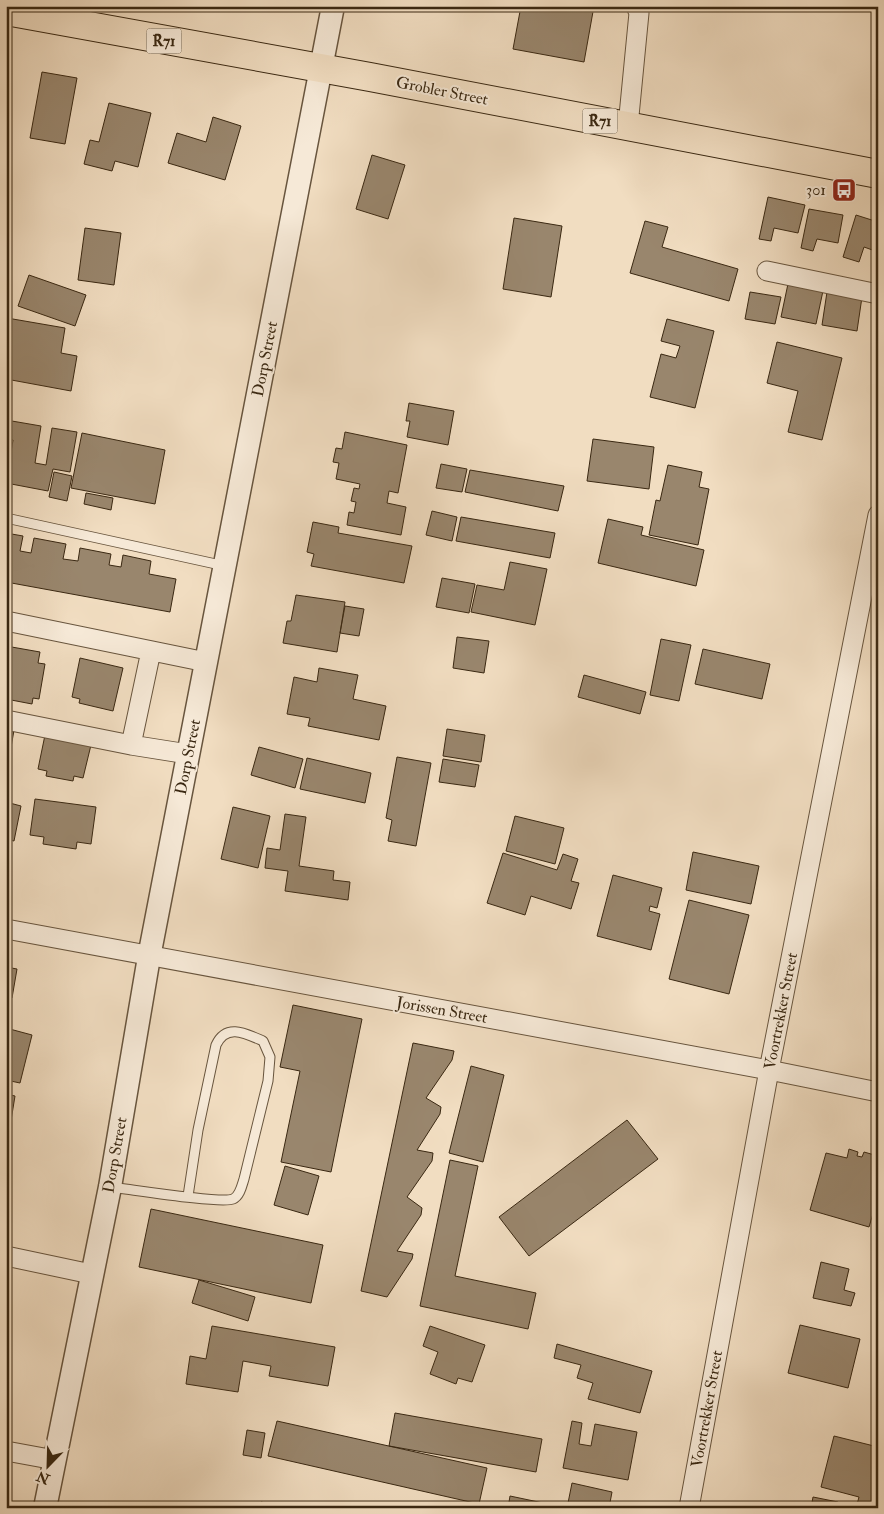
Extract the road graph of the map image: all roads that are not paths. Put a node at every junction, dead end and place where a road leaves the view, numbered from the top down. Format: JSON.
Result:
{"nodes":[{"id":1,"x":333,"y":6,"type":"edge"},
{"id":2,"x":636,"y":6,"type":"edge"},
{"id":3,"x":6,"y":11,"type":"edge"},
{"id":4,"x":321,"y":69,"type":"junction"},
{"id":5,"x":628,"y":126,"type":"junction"},
{"id":6,"x":878,"y":174,"type":"edge"},
{"id":7,"x":767,"y":271,"type":"dead end"},
{"id":8,"x":878,"y":294,"type":"edge"},
{"id":9,"x":878,"y":516,"type":"edge"},
{"id":10,"x":6,"y":518,"type":"edge"},
{"id":11,"x":225,"y":566,"type":"junction"},
{"id":12,"x":6,"y":621,"type":"edge"},
{"id":13,"x":151,"y":650,"type":"junction"},
{"id":14,"x":206,"y":662,"type":"junction"},
{"id":15,"x":6,"y":720,"type":"edge"},
{"id":16,"x":130,"y":745,"type":"junction"},
{"id":17,"x":188,"y":754,"type":"junction"},
{"id":18,"x":6,"y":929,"type":"edge"},
{"id":19,"x":148,"y":957,"type":"junction"},
{"id":20,"x":769,"y":1070,"type":"junction"},
{"id":21,"x":878,"y":1092,"type":"edge"},
{"id":22,"x":110,"y":1187,"type":"junction"},
{"id":23,"x":188,"y":1196,"type":"junction"},
{"id":24,"x":6,"y":1256,"type":"edge"},
{"id":25,"x":91,"y":1274,"type":"junction"},
{"id":26,"x":6,"y":1451,"type":"edge"},
{"id":27,"x":54,"y":1460,"type":"junction"},
{"id":28,"x":45,"y":1508,"type":"edge"},
{"id":29,"x":689,"y":1508,"type":"edge"}],
"edges":[{"from":1,"to":4,"type":"street","name":"Dorp Street"},
{"from":2,"to":5,"type":"street"},
{"from":3,"to":4,"type":"main road","name":"Grobler Street","number":"R71"},
{"from":4,"to":5,"type":"main road","name":"Grobler Street","number":"R71"},
{"from":4,"to":11,"type":"street","name":"Dorp Street"},
{"from":5,"to":6,"type":"main road","name":"Grobler Street","number":"R71"},
{"from":7,"to":8,"type":"street"},
{"from":9,"to":20,"type":"street","name":"Voortrekker Street"},
{"from":10,"to":11,"type":"lane"},
{"from":11,"to":14,"type":"street","name":"Dorp Street"},
{"from":12,"to":13,"type":"street"},
{"from":13,"to":14,"type":"street"},
{"from":13,"to":16,"type":"street"},
{"from":14,"to":17,"type":"street","name":"Dorp Street"},
{"from":15,"to":16,"type":"street"},
{"from":16,"to":17,"type":"street"},
{"from":17,"to":19,"type":"street","name":"Dorp Street"},
{"from":18,"to":19,"type":"street","name":"Jorissen Street"},
{"from":19,"to":20,"type":"street","name":"Jorissen Street"},
{"from":19,"to":22,"type":"street","name":"Dorp Street"},
{"from":20,"to":21,"type":"street","name":"Jorissen Street"},
{"from":20,"to":29,"type":"street","name":"Voortrekker Street"},
{"from":22,"to":23,"type":"lane"},
{"from":22,"to":25,"type":"street","name":"Dorp Street"},
{"from":23,"to":23,"type":"lane"},
{"from":24,"to":25,"type":"street"},
{"from":25,"to":27,"type":"street","name":"Dorp Street"},
{"from":26,"to":27,"type":"street"},
{"from":27,"to":28,"type":"street","name":"Dorp Street"}]}
